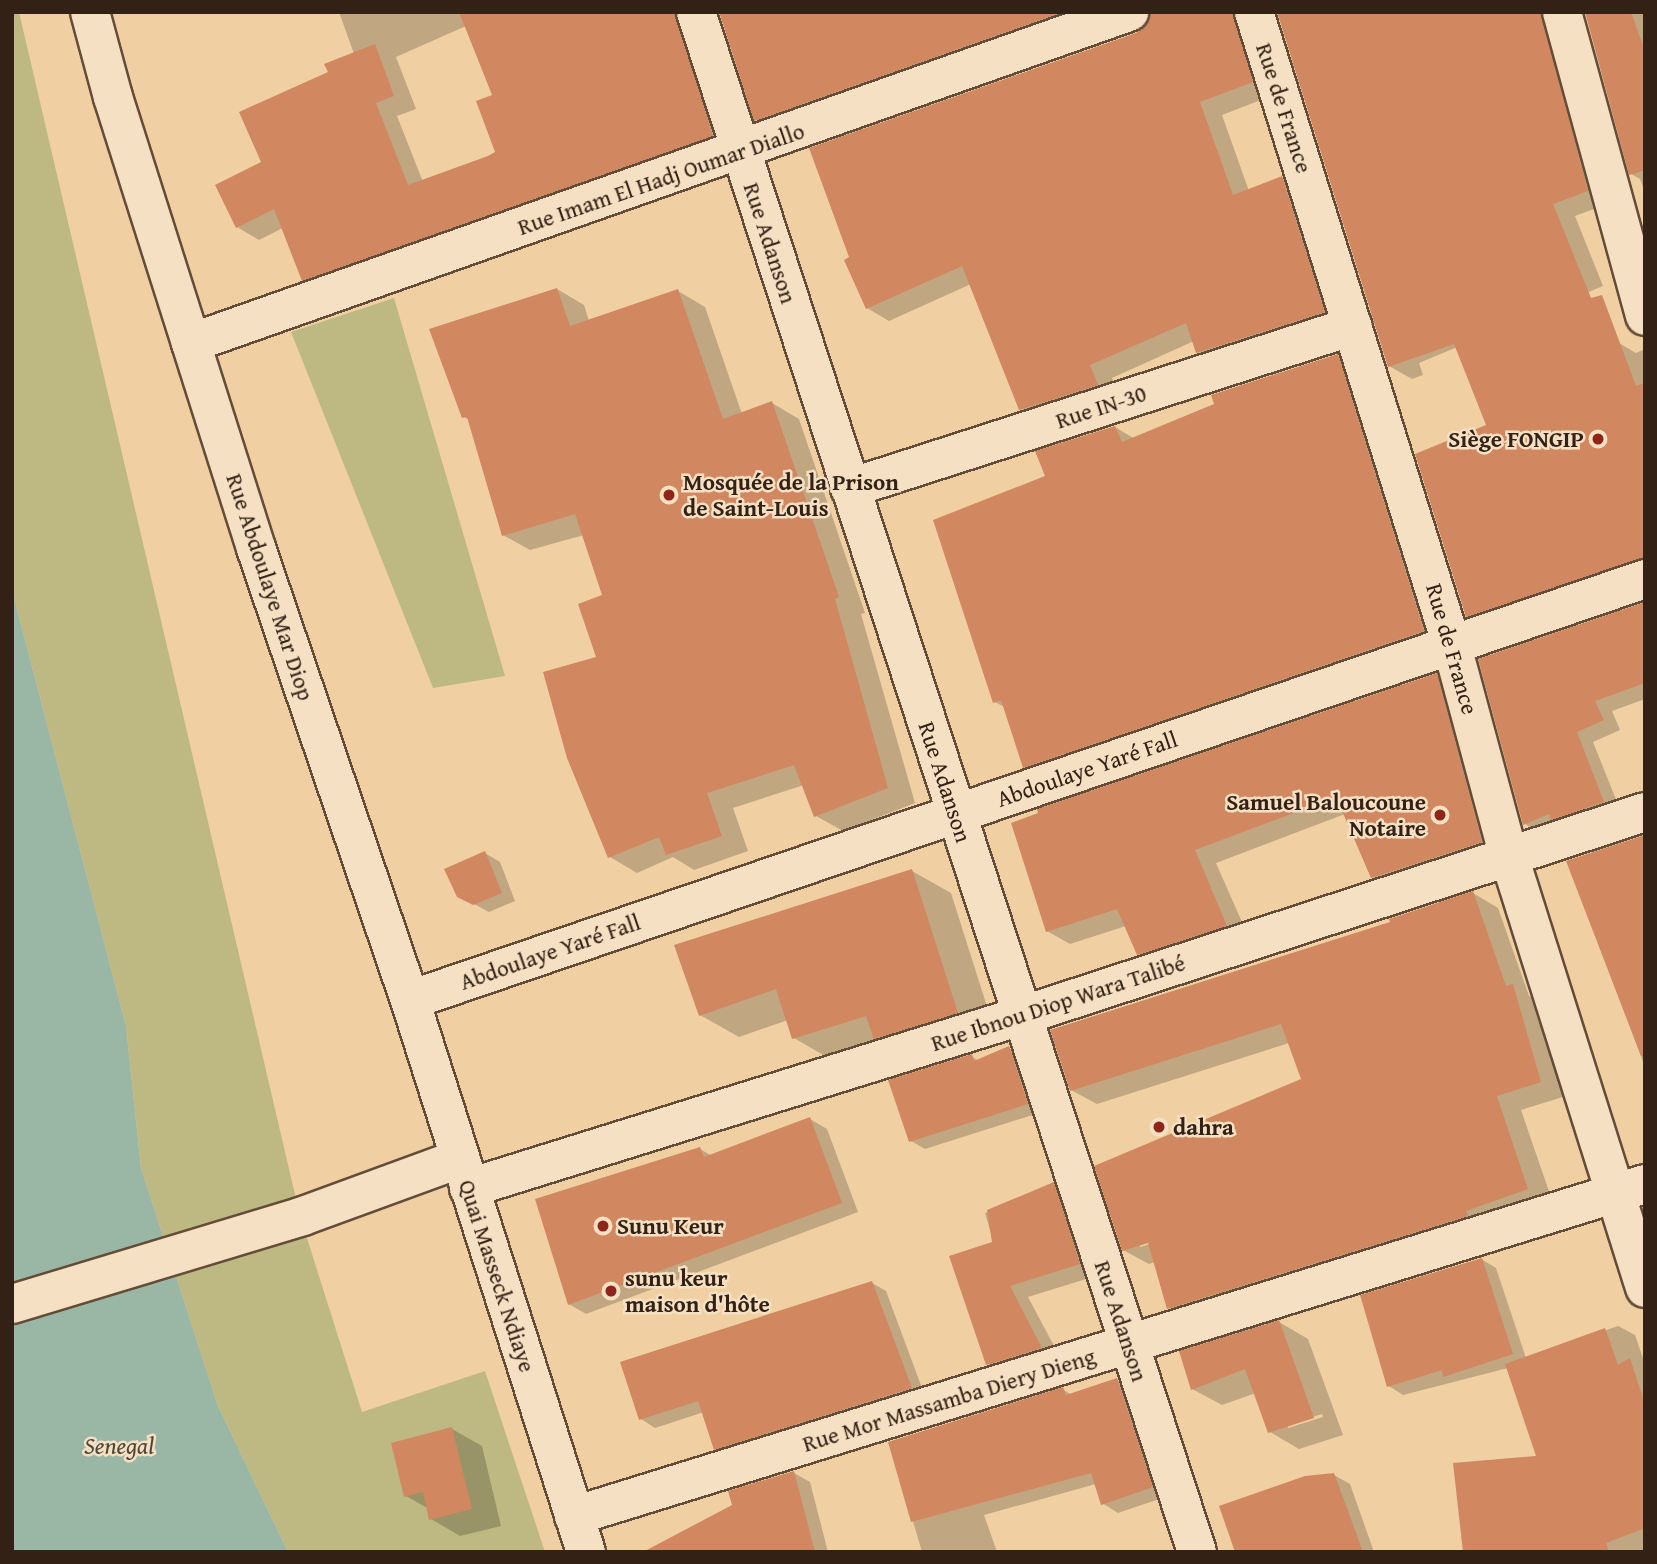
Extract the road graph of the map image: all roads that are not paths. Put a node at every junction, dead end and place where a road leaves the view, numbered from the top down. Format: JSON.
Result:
{"nodes":[{"id":1,"x":90,"y":12,"type":"edge"},
{"id":2,"x":696,"y":12,"type":"edge"},
{"id":3,"x":1129,"y":12,"type":"edge"},
{"id":4,"x":1254,"y":12,"type":"edge"},
{"id":5,"x":1562,"y":12,"type":"edge"},
{"id":6,"x":741,"y":152,"type":"junction"},
{"id":7,"x":1645,"y":316,"type":"edge"},
{"id":8,"x":1353,"y":326,"type":"junction"},
{"id":9,"x":191,"y":342,"type":"junction"},
{"id":10,"x":850,"y":488,"type":"junction"},
{"id":11,"x":1645,"y":579,"type":"edge"},
{"id":12,"x":1452,"y":646,"type":"junction"},
{"id":13,"x":1645,"y":812,"type":"edge"},
{"id":14,"x":955,"y":814,"type":"junction"},
{"id":15,"x":1508,"y":853,"type":"junction"},
{"id":16,"x":410,"y":1000,"type":"junction"},
{"id":17,"x":1021,"y":1016,"type":"junction"},
{"id":18,"x":464,"y":1173,"type":"junction"},
{"id":19,"x":1631,"y":1188,"type":"edge"},
{"id":20,"x":1645,"y":1287,"type":"edge"},
{"id":21,"x":12,"y":1304,"type":"edge"},
{"id":22,"x":1128,"y":1345,"type":"junction"},
{"id":23,"x":574,"y":1516,"type":"junction"},
{"id":24,"x":586,"y":1552,"type":"edge"},
{"id":25,"x":1197,"y":1552,"type":"edge"}],
"edges":[{"from":1,"to":9,"type":"street","name":"Rue Abdoulaye Mar Diop"},
{"from":2,"to":6,"type":"street","name":"Rue Adanson"},
{"from":3,"to":6,"type":"street","name":"Rue Imam El Hadj Oumar Diallo"},
{"from":4,"to":8,"type":"street","name":"Rue de France"},
{"from":5,"to":7,"type":"street"},
{"from":6,"to":9,"type":"street","name":"Rue Imam El Hadj Oumar Diallo"},
{"from":6,"to":10,"type":"street","name":"Rue Adanson"},
{"from":8,"to":10,"type":"street","name":"Rue IN-30"},
{"from":8,"to":12,"type":"street","name":"Rue de France"},
{"from":9,"to":16,"type":"street","name":"Rue Abdoulaye Mar Diop"},
{"from":10,"to":14,"type":"street","name":"Rue Adanson"},
{"from":11,"to":12,"type":"street","name":"Abdoulaye Yaré Fall"},
{"from":12,"to":14,"type":"street","name":"Abdoulaye Yaré Fall"},
{"from":12,"to":15,"type":"street","name":"Rue de France"},
{"from":13,"to":15,"type":"street","name":"Rue Ibnou Diop Wara Talibé"},
{"from":14,"to":16,"type":"street","name":"Abdoulaye Yaré Fall"},
{"from":14,"to":17,"type":"street","name":"Rue Adanson"},
{"from":15,"to":17,"type":"street","name":"Rue Ibnou Diop Wara Talibé"},
{"from":15,"to":19,"type":"street","name":"Rue de France"},
{"from":16,"to":18,"type":"street","name":"Rue Abdoulaye Mar Diop"},
{"from":17,"to":18,"type":"street","name":"Rue Ibnou Diop Wara Talibé"},
{"from":17,"to":22,"type":"street","name":"Rue Adanson"},
{"from":18,"to":21,"type":"street","name":"Quai Masseck Ndiaye"},
{"from":18,"to":23,"type":"street","name":"Quai Masseck Ndiaye"},
{"from":19,"to":20,"type":"street","name":"Rue de France"},
{"from":19,"to":22,"type":"street","name":"Rue Mor Massamba Diery Dieng"},
{"from":22,"to":23,"type":"street","name":"Rue Mor Massamba Diery Dieng"},
{"from":22,"to":25,"type":"street","name":"Rue Adanson"},
{"from":23,"to":24,"type":"street","name":"Quai Masseck Ndiaye"}]}
